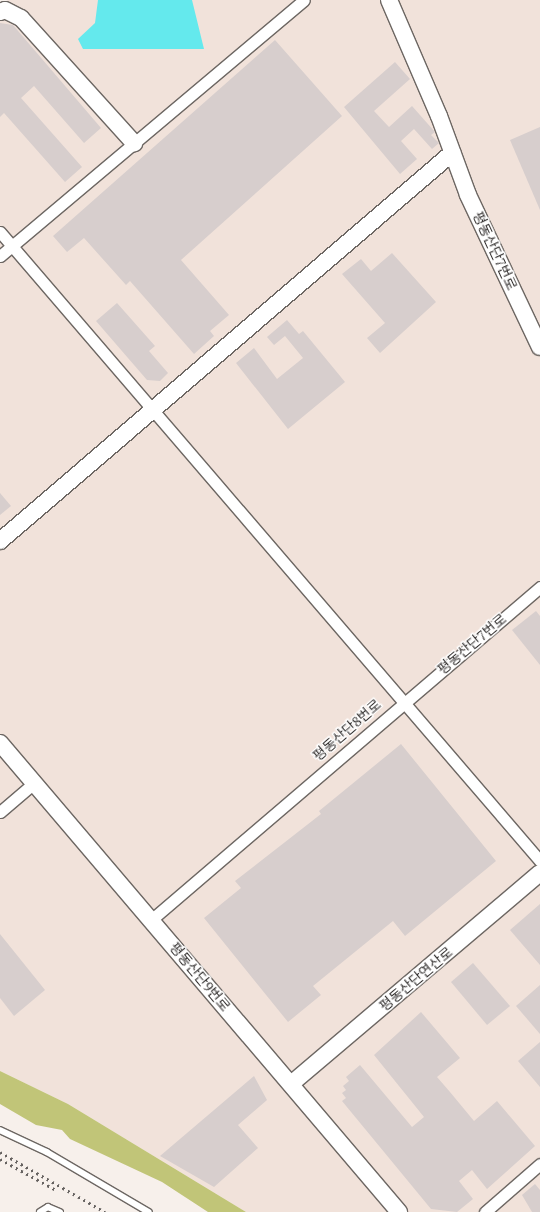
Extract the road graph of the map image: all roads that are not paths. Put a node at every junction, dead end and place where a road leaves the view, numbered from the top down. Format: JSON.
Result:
{"nodes":[{"id":1,"x":304,"y":0,"type":"edge"},
{"id":2,"x":389,"y":0,"type":"edge"},
{"id":3,"x":0,"y":12,"type":"edge"},
{"id":4,"x":134,"y":143,"type":"junction"},
{"id":5,"x":452,"y":153,"type":"junction"},
{"id":6,"x":0,"y":232,"type":"edge"},
{"id":7,"x":12,"y":246,"type":"junction"},
{"id":8,"x":0,"y":256,"type":"edge"},
{"id":9,"x":540,"y":347,"type":"edge"},
{"id":10,"x":155,"y":409,"type":"junction"},
{"id":11,"x":0,"y":541,"type":"edge"},
{"id":12,"x":540,"y":587,"type":"edge"},
{"id":13,"x":404,"y":701,"type":"junction"},
{"id":14,"x":0,"y":743,"type":"edge"},
{"id":15,"x":34,"y":783,"type":"junction"},
{"id":16,"x":0,"y":812,"type":"edge"},
{"id":17,"x":540,"y":861,"type":"edge"},
{"id":18,"x":540,"y":873,"type":"edge"},
{"id":19,"x":151,"y":920,"type":"junction"},
{"id":20,"x":291,"y":1084,"type":"junction"},
{"id":21,"x":0,"y":1130,"type":"edge"},
{"id":22,"x":540,"y":1164,"type":"edge"},
{"id":23,"x":40,"y":1212,"type":"edge"},
{"id":24,"x":60,"y":1212,"type":"edge"},
{"id":25,"x":149,"y":1212,"type":"edge"},
{"id":26,"x":399,"y":1212,"type":"edge"},
{"id":27,"x":485,"y":1212,"type":"edge"}],
"edges":[{"from":1,"to":4,"type":"street"},
{"from":2,"to":5,"type":"street","name":"평동산단7번로"},
{"from":3,"to":4,"type":"street"},
{"from":4,"to":7,"type":"street"},
{"from":5,"to":9,"type":"street","name":"평동산단7번로"},
{"from":5,"to":10,"type":"street"},
{"from":6,"to":7,"type":"street"},
{"from":7,"to":8,"type":"street"},
{"from":7,"to":10,"type":"street"},
{"from":10,"to":11,"type":"street"},
{"from":10,"to":13,"type":"street"},
{"from":12,"to":13,"type":"street","name":"평동산단7번로"},
{"from":13,"to":17,"type":"street","name":"평동산단8번로"},
{"from":13,"to":19,"type":"street","name":"평동산단8번로"},
{"from":14,"to":15,"type":"street","name":"평동산단9번로"},
{"from":15,"to":16,"type":"street"},
{"from":15,"to":19,"type":"street","name":"평동산단9번로"},
{"from":18,"to":20,"type":"street","name":"평동산단연산로"},
{"from":19,"to":20,"type":"street","name":"평동산단9번로"},
{"from":20,"to":26,"type":"street","name":"평동산단9번로"},
{"from":21,"to":25,"type":"lane"},
{"from":22,"to":27,"type":"street"},
{"from":23,"to":24,"type":"lane"}]}
